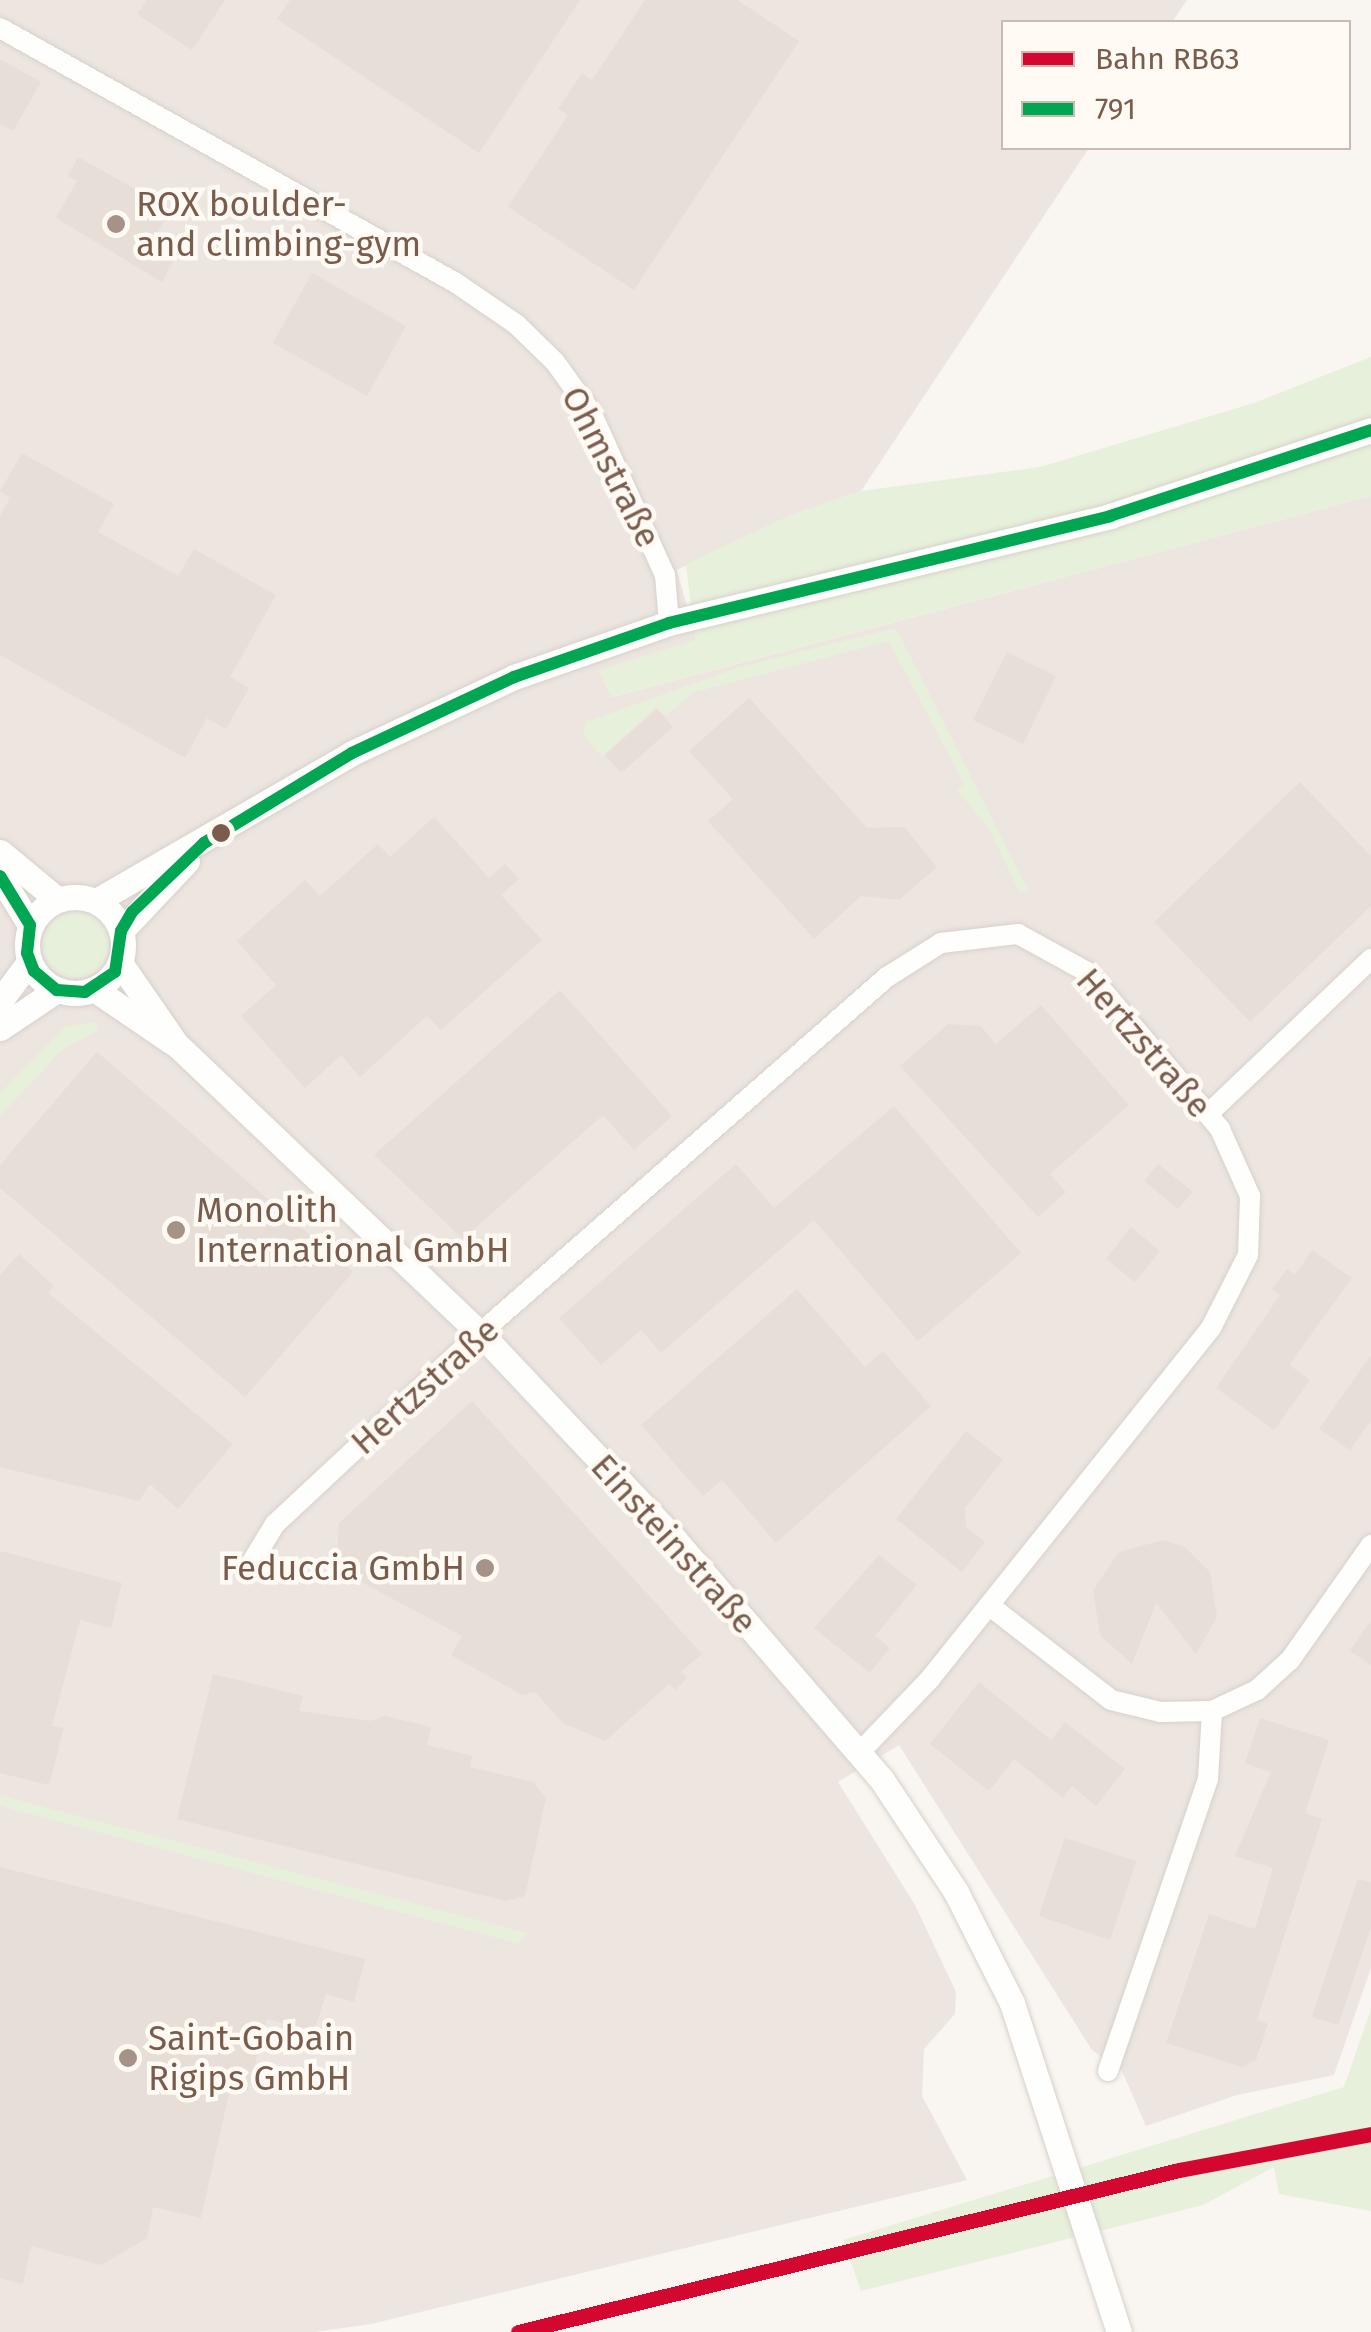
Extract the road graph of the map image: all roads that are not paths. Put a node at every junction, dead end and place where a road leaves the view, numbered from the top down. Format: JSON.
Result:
{"nodes":[{"id":1,"x":0,"y":28,"type":"edge"},
{"id":2,"x":1371,"y":430,"type":"edge"},
{"id":3,"x":669,"y":624,"type":"junction"},
{"id":4,"x":204,"y":843,"type":"junction"},
{"id":5,"x":0,"y":852,"type":"edge"},
{"id":6,"x":0,"y":876,"type":"edge"},
{"id":7,"x":58,"y":900,"type":"junction"},
{"id":8,"x":96,"y":901,"type":"junction"},
{"id":9,"x":30,"y":925,"type":"junction"},
{"id":10,"x":121,"y":930,"type":"junction"},
{"id":11,"x":1371,"y":959,"type":"edge"},
{"id":12,"x":30,"y":962,"type":"junction"},
{"id":13,"x":120,"y":963,"type":"junction"},
{"id":14,"x":94,"y":989,"type":"junction"},
{"id":15,"x":57,"y":990,"type":"junction"},
{"id":16,"x":0,"y":1001,"type":"edge"},
{"id":17,"x":0,"y":1028,"type":"edge"},
{"id":18,"x":176,"y":1044,"type":"junction"},
{"id":19,"x":1208,"y":1114,"type":"junction"},
{"id":20,"x":481,"y":1334,"type":"junction"},
{"id":21,"x":1371,"y":1546,"type":"edge"},
{"id":22,"x":250,"y":1565,"type":"dead end"},
{"id":23,"x":990,"y":1606,"type":"junction"},
{"id":24,"x":1212,"y":1710,"type":"junction"},
{"id":25,"x":860,"y":1752,"type":"junction"},
{"id":26,"x":1108,"y":2072,"type":"dead end"},
{"id":27,"x":1119,"y":2332,"type":"edge"}],
"edges":[{"from":1,"to":3,"type":"street","name":"Ohmstraße"},
{"from":2,"to":3,"type":"street"},
{"from":3,"to":4,"type":"street"},
{"from":4,"to":8,"type":"street"},
{"from":4,"to":10,"type":"street"},
{"from":5,"to":7,"type":"street"},
{"from":6,"to":9,"type":"street"},
{"from":7,"to":8,"type":"street"},
{"from":7,"to":9,"type":"street"},
{"from":8,"to":10,"type":"street"},
{"from":9,"to":12,"type":"street"},
{"from":10,"to":13,"type":"street"},
{"from":11,"to":19,"type":"street"},
{"from":12,"to":15,"type":"street"},
{"from":12,"to":16,"type":"street"},
{"from":13,"to":14,"type":"street"},
{"from":13,"to":18,"type":"street","name":"Einsteinstraße"},
{"from":14,"to":15,"type":"street"},
{"from":14,"to":18,"type":"street","name":"Einsteinstraße"},
{"from":15,"to":17,"type":"street"},
{"from":18,"to":20,"type":"street","name":"Einsteinstraße"},
{"from":19,"to":20,"type":"street","name":"Hertzstraße"},
{"from":19,"to":23,"type":"street","name":"Hertzstraße"},
{"from":20,"to":22,"type":"street","name":"Hertzstraße"},
{"from":20,"to":25,"type":"street","name":"Einsteinstraße"},
{"from":21,"to":24,"type":"street"},
{"from":23,"to":24,"type":"street"},
{"from":23,"to":25,"type":"street","name":"Hertzstraße"},
{"from":24,"to":26,"type":"street"},
{"from":25,"to":27,"type":"street","name":"Einsteinstraße"}]}
